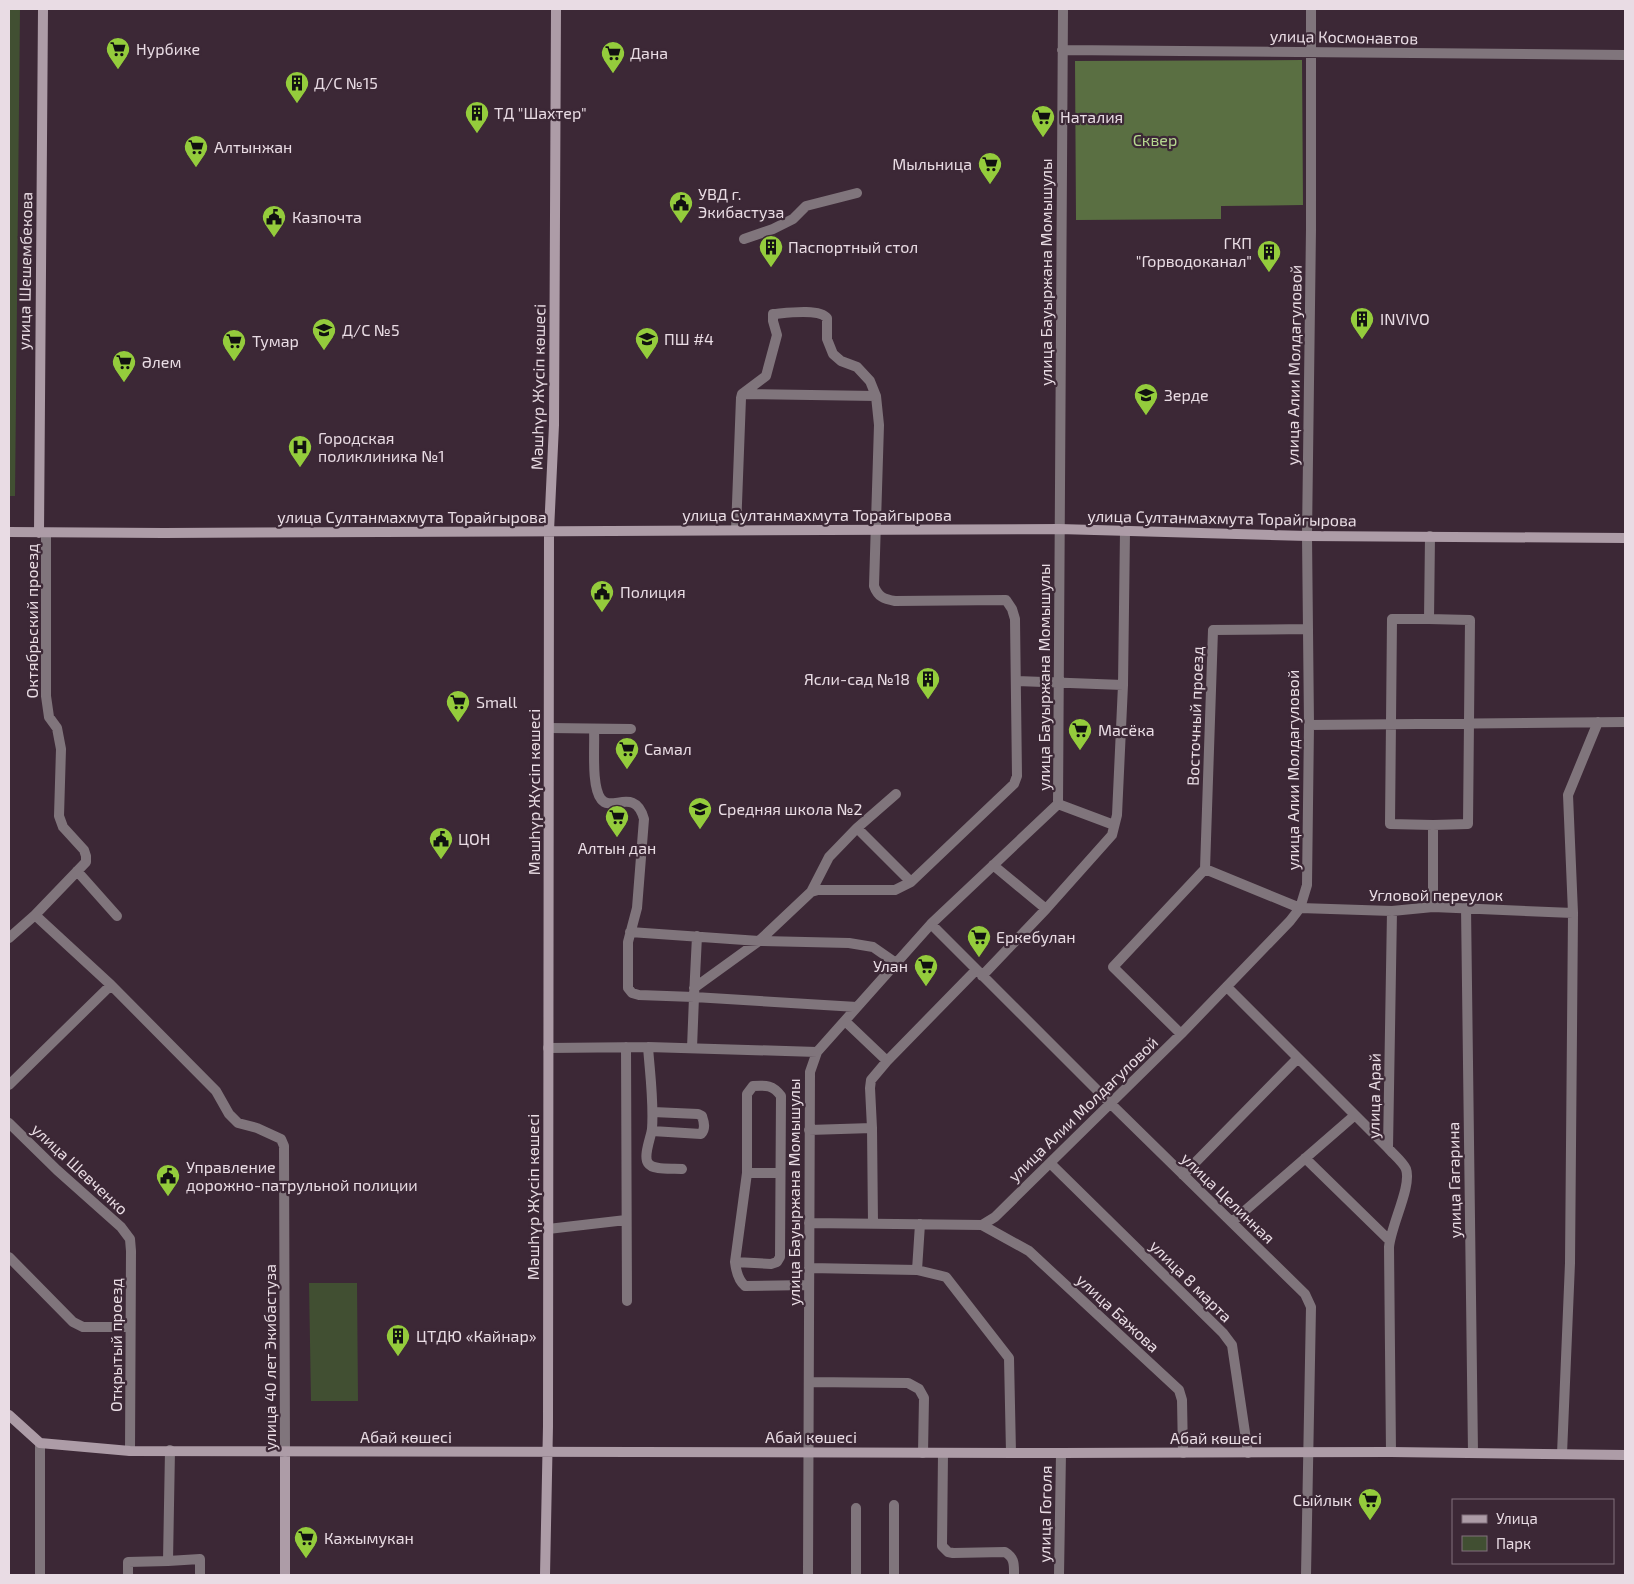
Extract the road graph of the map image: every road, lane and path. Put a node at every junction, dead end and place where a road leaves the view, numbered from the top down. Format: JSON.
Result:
{"nodes":[{"id":1,"x":42,"y":9,"type":"edge"},
{"id":2,"x":556,"y":9,"type":"edge"},
{"id":3,"x":1063,"y":9,"type":"edge"},
{"id":4,"x":1311,"y":9,"type":"edge"},
{"id":5,"x":1062,"y":50,"type":"junction"},
{"id":6,"x":1311,"y":51,"type":"junction"},
{"id":7,"x":1625,"y":55,"type":"edge"},
{"id":8,"x":857,"y":193,"type":"dead end"},
{"id":9,"x":744,"y":239,"type":"dead end"},
{"id":10,"x":742,"y":394,"type":"junction"},
{"id":11,"x":876,"y":396,"type":"junction"},
{"id":12,"x":1059,"y":529,"type":"junction"},
{"id":13,"x":736,"y":530,"type":"junction"},
{"id":14,"x":875,"y":530,"type":"junction"},
{"id":15,"x":549,"y":531,"type":"junction"},
{"id":16,"x":1124,"y":531,"type":"junction"},
{"id":17,"x":9,"y":532,"type":"edge"},
{"id":18,"x":43,"y":533,"type":"junction"},
{"id":19,"x":1307,"y":536,"type":"junction"},
{"id":20,"x":1430,"y":536,"type":"junction"},
{"id":21,"x":1625,"y":538,"type":"edge"},
{"id":22,"x":1429,"y":619,"type":"junction"},
{"id":23,"x":1308,"y":629,"type":"junction"},
{"id":24,"x":1017,"y":681,"type":"junction"},
{"id":25,"x":1058,"y":682,"type":"junction"},
{"id":26,"x":1124,"y":685,"type":"junction"},
{"id":27,"x":1598,"y":722,"type":"junction"},
{"id":28,"x":1625,"y":722,"type":"edge"},
{"id":29,"x":1391,"y":724,"type":"junction"},
{"id":30,"x":1468,"y":724,"type":"junction"},
{"id":31,"x":1309,"y":725,"type":"junction"},
{"id":32,"x":549,"y":728,"type":"junction"},
{"id":33,"x":631,"y":729,"type":"dead end"},
{"id":34,"x":594,"y":730,"type":"junction"},
{"id":35,"x":896,"y":794,"type":"dead end"},
{"id":36,"x":1058,"y":804,"type":"junction"},
{"id":37,"x":1114,"y":825,"type":"junction"},
{"id":38,"x":1432,"y":825,"type":"junction"},
{"id":39,"x":857,"y":828,"type":"junction"},
{"id":40,"x":993,"y":865,"type":"junction"},
{"id":41,"x":1205,"y":869,"type":"junction"},
{"id":42,"x":77,"y":871,"type":"junction"},
{"id":43,"x":911,"y":882,"type":"junction"},
{"id":44,"x":811,"y":892,"type":"junction"},
{"id":45,"x":1433,"y":907,"type":"junction"},
{"id":46,"x":1466,"y":907,"type":"junction"},
{"id":47,"x":1300,"y":908,"type":"junction"},
{"id":48,"x":1046,"y":909,"type":"junction"},
{"id":49,"x":1392,"y":911,"type":"junction"},
{"id":50,"x":1573,"y":912,"type":"junction"},
{"id":51,"x":35,"y":915,"type":"junction"},
{"id":52,"x":117,"y":916,"type":"dead end"},
{"id":53,"x":931,"y":924,"type":"junction"},
{"id":54,"x":630,"y":932,"type":"junction"},
{"id":55,"x":698,"y":936,"type":"junction"},
{"id":56,"x":9,"y":938,"type":"edge"},
{"id":57,"x":759,"y":941,"type":"junction"},
{"id":58,"x":896,"y":963,"type":"junction"},
{"id":59,"x":979,"y":973,"type":"junction"},
{"id":60,"x":111,"y":985,"type":"junction"},
{"id":61,"x":1227,"y":987,"type":"junction"},
{"id":62,"x":694,"y":992,"type":"junction"},
{"id":63,"x":857,"y":1007,"type":"junction"},
{"id":64,"x":844,"y":1021,"type":"junction"},
{"id":65,"x":1182,"y":1034,"type":"junction"},
{"id":66,"x":626,"y":1047,"type":"junction"},
{"id":67,"x":648,"y":1047,"type":"junction"},
{"id":68,"x":548,"y":1048,"type":"junction"},
{"id":69,"x":692,"y":1048,"type":"junction"},
{"id":70,"x":817,"y":1052,"type":"junction"},
{"id":71,"x":1298,"y":1058,"type":"junction"},
{"id":72,"x":887,"y":1061,"type":"junction"},
{"id":73,"x":9,"y":1085,"type":"edge"},
{"id":74,"x":1110,"y":1104,"type":"junction"},
{"id":75,"x":652,"y":1112,"type":"junction"},
{"id":76,"x":1355,"y":1115,"type":"junction"},
{"id":77,"x":9,"y":1123,"type":"edge"},
{"id":78,"x":872,"y":1128,"type":"junction"},
{"id":79,"x":809,"y":1130,"type":"junction"},
{"id":80,"x":652,"y":1131,"type":"junction"},
{"id":81,"x":1388,"y":1148,"type":"junction"},
{"id":82,"x":1305,"y":1158,"type":"junction"},
{"id":83,"x":1050,"y":1163,"type":"junction"},
{"id":84,"x":682,"y":1169,"type":"dead end"},
{"id":85,"x":747,"y":1173,"type":"junction"},
{"id":86,"x":780,"y":1173,"type":"junction"},
{"id":87,"x":1183,"y":1175,"type":"junction"},
{"id":88,"x":626,"y":1220,"type":"junction"},
{"id":89,"x":1232,"y":1222,"type":"junction"},
{"id":90,"x":809,"y":1223,"type":"junction"},
{"id":91,"x":873,"y":1224,"type":"junction"},
{"id":92,"x":920,"y":1224,"type":"junction"},
{"id":93,"x":982,"y":1225,"type":"junction"},
{"id":94,"x":548,"y":1229,"type":"junction"},
{"id":95,"x":130,"y":1239,"type":"joint"},
{"id":96,"x":1389,"y":1240,"type":"junction"},
{"id":97,"x":9,"y":1257,"type":"edge"},
{"id":98,"x":735,"y":1262,"type":"junction"},
{"id":99,"x":809,"y":1268,"type":"junction"},
{"id":100,"x":917,"y":1270,"type":"junction"},
{"id":101,"x":809,"y":1285,"type":"junction"},
{"id":102,"x":627,"y":1301,"type":"dead end"},
{"id":103,"x":130,"y":1327,"type":"junction"},
{"id":104,"x":809,"y":1382,"type":"junction"},
{"id":105,"x":9,"y":1415,"type":"edge"},
{"id":106,"x":40,"y":1443,"type":"junction"},
{"id":107,"x":170,"y":1450,"type":"junction"},
{"id":108,"x":130,"y":1451,"type":"junction"},
{"id":109,"x":285,"y":1452,"type":"junction"},
{"id":110,"x":548,"y":1452,"type":"junction"},
{"id":111,"x":808,"y":1452,"type":"junction"},
{"id":112,"x":923,"y":1452,"type":"junction"},
{"id":113,"x":1391,"y":1452,"type":"junction"},
{"id":114,"x":944,"y":1453,"type":"junction"},
{"id":115,"x":1011,"y":1453,"type":"junction"},
{"id":116,"x":1061,"y":1453,"type":"junction"},
{"id":117,"x":1183,"y":1453,"type":"junction"},
{"id":118,"x":1248,"y":1453,"type":"junction"},
{"id":119,"x":1309,"y":1453,"type":"junction"},
{"id":120,"x":1472,"y":1453,"type":"junction"},
{"id":121,"x":1562,"y":1454,"type":"junction"},
{"id":122,"x":1625,"y":1455,"type":"edge"},
{"id":123,"x":894,"y":1505,"type":"dead end"},
{"id":124,"x":856,"y":1508,"type":"dead end"},
{"id":125,"x":168,"y":1561,"type":"junction"},
{"id":126,"x":40,"y":1575,"type":"edge"},
{"id":127,"x":128,"y":1575,"type":"edge"},
{"id":128,"x":200,"y":1575,"type":"edge"},
{"id":129,"x":285,"y":1575,"type":"edge"},
{"id":130,"x":545,"y":1575,"type":"edge"},
{"id":131,"x":808,"y":1575,"type":"edge"},
{"id":132,"x":856,"y":1575,"type":"edge"},
{"id":133,"x":894,"y":1575,"type":"edge"},
{"id":134,"x":1014,"y":1575,"type":"edge"},
{"id":135,"x":1059,"y":1575,"type":"edge"},
{"id":136,"x":1306,"y":1575,"type":"edge"}],
"edges":[{"from":1,"to":18,"type":"street","name":"улица Шешембекова"},
{"from":2,"to":15,"type":"street","name":"Мәшһүр Жүсіп көшесі"},
{"from":3,"to":5,"type":"street","name":"улица Бауыржана Момышулы"},
{"from":4,"to":6,"type":"street","name":"улица Алии Молдагуловой"},
{"from":5,"to":6,"type":"street","name":"улица Космонавтов"},
{"from":5,"to":12,"type":"street","name":"улица Бауыржана Момышулы"},
{"from":6,"to":7,"type":"street","name":"улица Космонавтов"},
{"from":6,"to":19,"type":"street","name":"улица Алии Молдагуловой"},
{"from":8,"to":9,"type":"street"},
{"from":10,"to":11,"type":"street"},
{"from":10,"to":11,"type":"street"},
{"from":10,"to":13,"type":"street"},
{"from":11,"to":14,"type":"street"},
{"from":12,"to":14,"type":"street","name":"улица Султанмахмута Торайгырова"},
{"from":12,"to":16,"type":"street","name":"улица Султанмахмута Торайгырова"},
{"from":12,"to":25,"type":"street","name":"улица Бауыржана Момышулы"},
{"from":13,"to":14,"type":"street","name":"улица Султанмахмута Торайгырова"},
{"from":13,"to":15,"type":"street","name":"улица Султанмахмута Торайгырова"},
{"from":14,"to":24,"type":"street"},
{"from":15,"to":18,"type":"street","name":"улица Султанмахмута Торайгырова"},
{"from":15,"to":32,"type":"street","name":"Мәшһүр Жүсіп көшесі"},
{"from":16,"to":19,"type":"street","name":"улица Султанмахмута Торайгырова"},
{"from":16,"to":26,"type":"street"},
{"from":17,"to":18,"type":"street","name":"улица Султанмахмута Торайгырова"},
{"from":18,"to":42,"type":"street","name":"Октябрьский проезд"},
{"from":19,"to":20,"type":"street","name":"улица Султанмахмута Торайгырова"},
{"from":19,"to":23,"type":"street","name":"улица Алии Молдагуловой"},
{"from":20,"to":21,"type":"street","name":"улица Султанмахмута Торайгырова"},
{"from":20,"to":22,"type":"street"},
{"from":22,"to":29,"type":"street"},
{"from":22,"to":30,"type":"street"},
{"from":23,"to":31,"type":"street","name":"улица Алии Молдагуловой"},
{"from":23,"to":41,"type":"street","name":"Восточный проезд"},
{"from":24,"to":25,"type":"street"},
{"from":24,"to":43,"type":"street"},
{"from":25,"to":26,"type":"street"},
{"from":25,"to":36,"type":"street","name":"улица Бауыржана Момышулы"},
{"from":26,"to":37,"type":"street"},
{"from":27,"to":28,"type":"street"},
{"from":27,"to":30,"type":"street"},
{"from":27,"to":50,"type":"street"},
{"from":29,"to":30,"type":"street"},
{"from":29,"to":31,"type":"street"},
{"from":29,"to":38,"type":"street"},
{"from":30,"to":38,"type":"street"},
{"from":31,"to":47,"type":"street","name":"улица Алии Молдагуловой"},
{"from":32,"to":34,"type":"street"},
{"from":32,"to":68,"type":"street","name":"Мәшһүр Жүсіп көшесі"},
{"from":33,"to":34,"type":"street"},
{"from":34,"to":54,"type":"street"},
{"from":35,"to":39,"type":"street"},
{"from":36,"to":37,"type":"street"},
{"from":36,"to":40,"type":"street","name":"улица Бауыржана Момышулы"},
{"from":37,"to":48,"type":"street"},
{"from":38,"to":45,"type":"street"},
{"from":39,"to":43,"type":"street"},
{"from":39,"to":44,"type":"street"},
{"from":40,"to":48,"type":"street"},
{"from":40,"to":53,"type":"street","name":"улица Бауыржана Момышулы"},
{"from":41,"to":47,"type":"street"},
{"from":41,"to":65,"type":"street"},
{"from":42,"to":51,"type":"street","name":"Октябрьский проезд"},
{"from":42,"to":52,"type":"street"},
{"from":43,"to":44,"type":"street"},
{"from":44,"to":57,"type":"street"},
{"from":45,"to":46,"type":"street","name":"Угловой переулок"},
{"from":45,"to":49,"type":"street","name":"Угловой переулок"},
{"from":46,"to":50,"type":"street","name":"Угловой переулок"},
{"from":46,"to":120,"type":"street","name":"улица Гагарина"},
{"from":47,"to":49,"type":"street","name":"Угловой переулок"},
{"from":47,"to":61,"type":"street","name":"улица Алии Молдагуловой"},
{"from":48,"to":59,"type":"street"},
{"from":49,"to":81,"type":"street","name":"улица Арай"},
{"from":50,"to":121,"type":"street"},
{"from":51,"to":56,"type":"street","name":"Октябрьский проезд"},
{"from":51,"to":60,"type":"street"},
{"from":53,"to":58,"type":"street","name":"улица Бауыржана Момышулы"},
{"from":53,"to":59,"type":"street","name":"улица Целинная"},
{"from":54,"to":55,"type":"street"},
{"from":54,"to":62,"type":"street"},
{"from":55,"to":57,"type":"street"},
{"from":55,"to":62,"type":"street"},
{"from":57,"to":58,"type":"street"},
{"from":57,"to":62,"type":"street"},
{"from":58,"to":63,"type":"street","name":"улица Бауыржана Момышулы"},
{"from":59,"to":72,"type":"street"},
{"from":59,"to":74,"type":"street","name":"улица Целинная"},
{"from":60,"to":73,"type":"street"},
{"from":60,"to":109,"type":"street","name":"улица 40 лет Экибастуза"},
{"from":61,"to":65,"type":"street","name":"улица Алии Молдагуловой"},
{"from":61,"to":71,"type":"street"},
{"from":62,"to":63,"type":"street"},
{"from":62,"to":69,"type":"street"},
{"from":63,"to":64,"type":"street","name":"улица Бауыржана Момышулы"},
{"from":64,"to":70,"type":"street","name":"улица Бауыржана Момышулы"},
{"from":64,"to":72,"type":"street"},
{"from":65,"to":74,"type":"street","name":"улица Алии Молдагуловой"},
{"from":66,"to":67,"type":"street"},
{"from":66,"to":68,"type":"street"},
{"from":66,"to":88,"type":"street"},
{"from":67,"to":69,"type":"street"},
{"from":67,"to":75,"type":"street"},
{"from":68,"to":94,"type":"street","name":"Мәшһүр Жүсіп көшесі"},
{"from":69,"to":70,"type":"street"},
{"from":70,"to":79,"type":"street","name":"улица Бауыржана Момышулы"},
{"from":71,"to":76,"type":"street"},
{"from":71,"to":87,"type":"street"},
{"from":72,"to":78,"type":"street"},
{"from":74,"to":83,"type":"street","name":"улица Алии Молдагуловой"},
{"from":74,"to":87,"type":"street","name":"улица Целинная"},
{"from":75,"to":80,"type":"street"},
{"from":75,"to":80,"type":"street"},
{"from":76,"to":81,"type":"street"},
{"from":76,"to":82,"type":"street"},
{"from":77,"to":95,"type":"street","name":"улица Шевченко"},
{"from":78,"to":79,"type":"street"},
{"from":78,"to":91,"type":"street"},
{"from":79,"to":90,"type":"street","name":"улица Бауыржана Момышулы"},
{"from":80,"to":84,"type":"street"},
{"from":81,"to":96,"type":"street","name":"улица Арай"},
{"from":82,"to":89,"type":"street"},
{"from":82,"to":96,"type":"street"},
{"from":83,"to":93,"type":"street","name":"улица Алии Молдагуловой"},
{"from":83,"to":118,"type":"street","name":"улица 8 марта"},
{"from":85,"to":86,"type":"street"},
{"from":85,"to":86,"type":"street"},
{"from":85,"to":98,"type":"street"},
{"from":86,"to":98,"type":"street"},
{"from":87,"to":89,"type":"street","name":"улица Целинная"},
{"from":88,"to":94,"type":"street"},
{"from":88,"to":102,"type":"street"},
{"from":89,"to":119,"type":"street","name":"улица Целинная"},
{"from":90,"to":91,"type":"street"},
{"from":90,"to":99,"type":"street","name":"улица Бауыржана Момышулы"},
{"from":91,"to":92,"type":"street"},
{"from":92,"to":93,"type":"street"},
{"from":92,"to":100,"type":"street"},
{"from":93,"to":117,"type":"street","name":"улица Бажова"},
{"from":94,"to":110,"type":"street","name":"Мәшһүр Жүсіп көшесі"},
{"from":95,"to":103,"type":"street","name":"Открытый проезд"},
{"from":96,"to":113,"type":"street","name":"улица Арай"},
{"from":97,"to":103,"type":"street"},
{"from":98,"to":101,"type":"street"},
{"from":99,"to":100,"type":"street"},
{"from":99,"to":101,"type":"street","name":"улица Бауыржана Момышулы"},
{"from":100,"to":115,"type":"street"},
{"from":101,"to":104,"type":"street","name":"улица Бауыржана Момышулы"},
{"from":103,"to":108,"type":"street","name":"Открытый проезд"},
{"from":104,"to":111,"type":"street","name":"улица Бауыржана Момышулы"},
{"from":104,"to":112,"type":"street"},
{"from":105,"to":106,"type":"street"},
{"from":106,"to":108,"type":"street","name":"Абай көшесі"},
{"from":106,"to":126,"type":"street"},
{"from":107,"to":108,"type":"street","name":"Абай көшесі"},
{"from":107,"to":109,"type":"street","name":"Абай көшесі"},
{"from":107,"to":125,"type":"street"},
{"from":109,"to":110,"type":"street","name":"Абай көшесі"},
{"from":109,"to":129,"type":"street","name":"улица 40 лет Экибастуза"},
{"from":110,"to":111,"type":"street","name":"Абай көшесі"},
{"from":110,"to":130,"type":"street","name":"Мәшһүр Жүсіп көшесі"},
{"from":111,"to":112,"type":"street","name":"Абай көшесі"},
{"from":111,"to":131,"type":"street","name":"улица Бауыржана Момышулы"},
{"from":112,"to":114,"type":"street","name":"Абай көшесі"},
{"from":113,"to":119,"type":"street","name":"Абай көшесі"},
{"from":113,"to":120,"type":"street","name":"Абай көшесі"},
{"from":114,"to":115,"type":"street","name":"Абай көшесі"},
{"from":114,"to":134,"type":"street"},
{"from":115,"to":116,"type":"street","name":"Абай көшесі"},
{"from":116,"to":117,"type":"street","name":"Абай көшесі"},
{"from":116,"to":135,"type":"street","name":"улица Гоголя"},
{"from":117,"to":118,"type":"street","name":"Абай көшесі"},
{"from":118,"to":119,"type":"street","name":"Абай көшесі"},
{"from":119,"to":136,"type":"street","name":"улица Целинная"},
{"from":120,"to":121,"type":"street","name":"Абай көшесі"},
{"from":121,"to":122,"type":"street","name":"Абай көшесі"},
{"from":123,"to":133,"type":"street"},
{"from":124,"to":132,"type":"street"},
{"from":125,"to":127,"type":"street"},
{"from":125,"to":128,"type":"street"}]}
